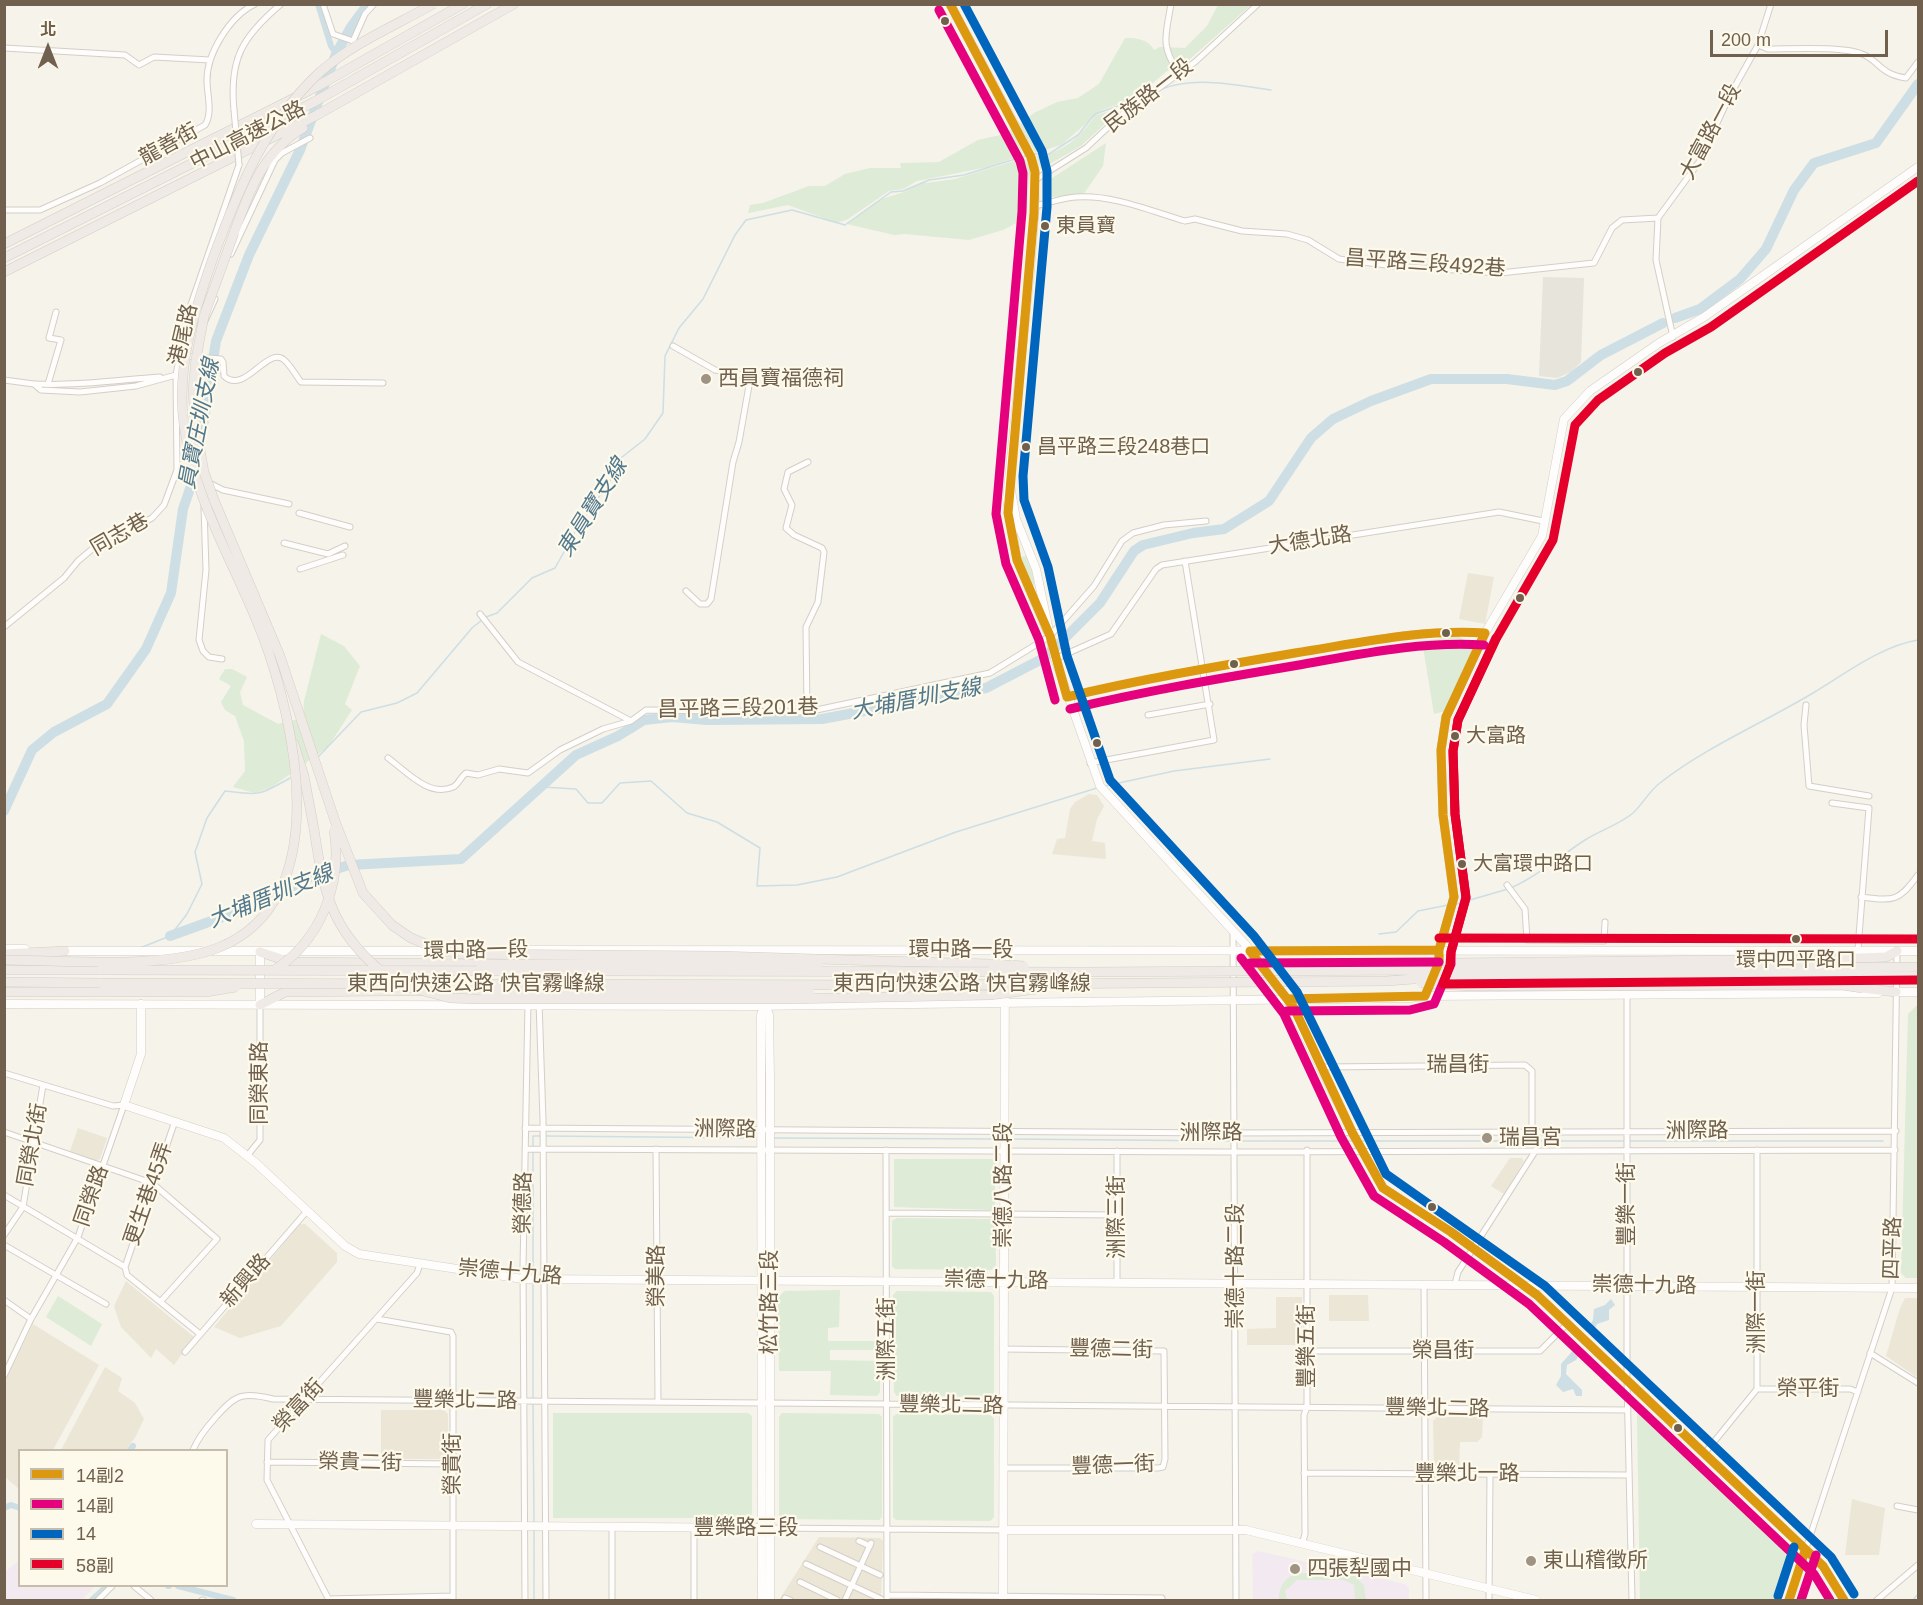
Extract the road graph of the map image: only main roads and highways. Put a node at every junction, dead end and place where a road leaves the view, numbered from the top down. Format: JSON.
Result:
{"nodes":[{"id":1,"x":433,"y":4,"type":"edge"},
{"id":2,"x":463,"y":4,"type":"edge"},
{"id":3,"x":487,"y":4,"type":"edge"},
{"id":4,"x":514,"y":4,"type":"edge"},
{"id":5,"x":318,"y":117,"type":"junction"},
{"id":6,"x":4,"y":244,"type":"edge"},
{"id":7,"x":4,"y":258,"type":"edge"},
{"id":8,"x":4,"y":272,"type":"edge"},
{"id":9,"x":291,"y":733,"type":"junction"},
{"id":10,"x":332,"y":812,"type":"junction"},
{"id":11,"x":65,"y":951,"type":"road end"},
{"id":12,"x":1897,"y":951,"type":"road end"},
{"id":13,"x":260,"y":952,"type":"road end"},
{"id":14,"x":4,"y":954,"type":"edge"},
{"id":15,"x":4,"y":960,"type":"edge"},
{"id":16,"x":848,"y":960,"type":"junction"},
{"id":17,"x":1918,"y":967,"type":"edge"},
{"id":18,"x":1413,"y":968,"type":"junction"},
{"id":19,"x":4,"y":970,"type":"edge"},
{"id":20,"x":1086,"y":972,"type":"junction"},
{"id":21,"x":1918,"y":976,"type":"edge"},
{"id":22,"x":1387,"y":981,"type":"junction"},
{"id":23,"x":4,"y":982,"type":"edge"},
{"id":24,"x":1083,"y":984,"type":"junction"},
{"id":25,"x":1896,"y":992,"type":"road end"},
{"id":26,"x":4,"y":993,"type":"edge"},
{"id":27,"x":853,"y":997,"type":"junction"},
{"id":28,"x":260,"y":1005,"type":"road end"}],
"edges":[{"from":1,"to":9,"type":"highway","bridge":true},
{"from":2,"to":6,"type":"highway","name":"中山高速公路"},
{"from":3,"to":7,"type":"highway","name":"中山高速公路"},
{"from":4,"to":5,"type":"highway"},
{"from":5,"to":8,"type":"highway"},
{"from":5,"to":10,"type":"highway","bridge":true},
{"from":9,"to":15,"type":"highway","bridge":true},
{"from":9,"to":27,"type":"highway","bridge":true},
{"from":10,"to":16,"type":"highway","bridge":true},
{"from":10,"to":26,"type":"highway","bridge":true},
{"from":11,"to":14,"type":"highway"},
{"from":12,"to":18,"type":"highway","bridge":true},
{"from":13,"to":16,"type":"highway","bridge":true},
{"from":16,"to":20,"type":"highway","bridge":true},
{"from":17,"to":18,"type":"highway","name":"東西向快速公路 快官霧峰線","bridge":true},
{"from":18,"to":20,"type":"highway","name":"東西向快速公路 快官霧峰線","bridge":true},
{"from":19,"to":20,"type":"highway","name":"東西向快速公路 快官霧峰線","bridge":true},
{"from":21,"to":22,"type":"highway","name":"東西向快速公路 快官霧峰線","bridge":true},
{"from":22,"to":24,"type":"highway","name":"東西向快速公路 快官霧峰線","bridge":true},
{"from":22,"to":25,"type":"highway","bridge":true},
{"from":23,"to":24,"type":"highway","name":"東西向快速公路 快官霧峰線","bridge":true},
{"from":24,"to":27,"type":"highway","bridge":true},
{"from":27,"to":28,"type":"highway","bridge":true}]}
